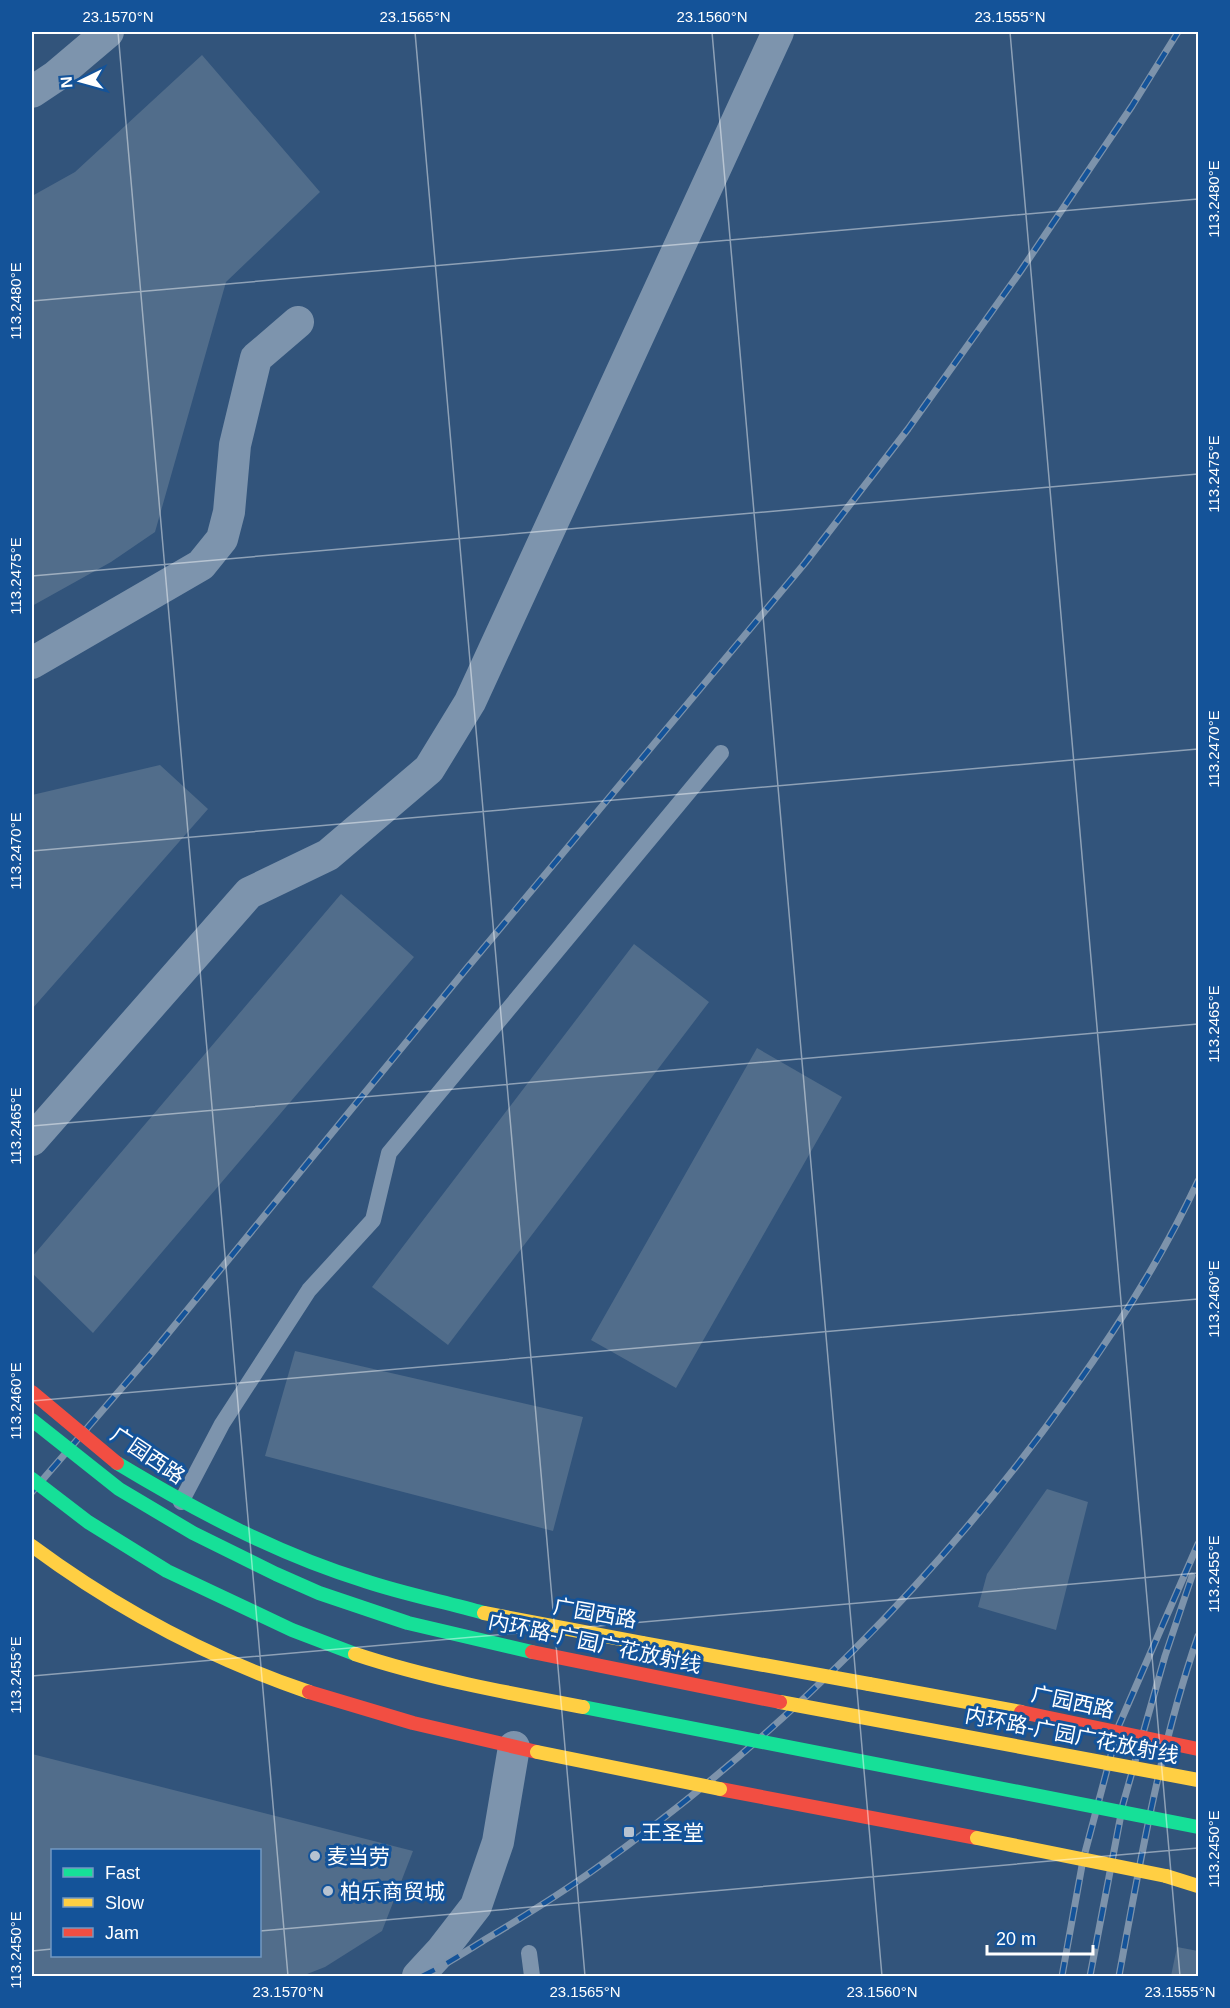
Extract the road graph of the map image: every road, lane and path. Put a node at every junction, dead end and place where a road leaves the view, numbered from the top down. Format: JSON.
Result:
{"nodes":[{"id":1,"x":108,"y":32,"type":"edge"},
{"id":2,"x":778,"y":32,"type":"edge"},
{"id":3,"x":32,"y":92,"type":"edge"},
{"id":4,"x":298,"y":322,"type":"dead end"},
{"id":5,"x":32,"y":663,"type":"edge"},
{"id":6,"x":721,"y":753,"type":"dead end"},
{"id":7,"x":32,"y":1140,"type":"edge"},
{"id":8,"x":32,"y":1392,"type":"edge"},
{"id":9,"x":32,"y":1420,"type":"edge"},
{"id":10,"x":32,"y":1479,"type":"edge"},
{"id":11,"x":181,"y":1502,"type":"junction"},
{"id":12,"x":32,"y":1546,"type":"edge"},
{"id":13,"x":526,"y":1749,"type":"junction"},
{"id":14,"x":1198,"y":1749,"type":"edge"},
{"id":15,"x":1198,"y":1780,"type":"edge"},
{"id":16,"x":1198,"y":1827,"type":"edge"},
{"id":17,"x":1166,"y":1876,"type":"junction"},
{"id":18,"x":1198,"y":1878,"type":"edge"},
{"id":19,"x":1198,"y":1886,"type":"edge"},
{"id":20,"x":529,"y":1953,"type":"dead end"},
{"id":21,"x":418,"y":1977,"type":"edge"},
{"id":22,"x":532,"y":1977,"type":"edge"}],
"edges":[{"from":1,"to":3,"type":"street"},
{"from":2,"to":7,"type":"street"},
{"from":4,"to":5,"type":"street"},
{"from":6,"to":11,"type":"lane"},
{"from":8,"to":11,"type":"main road","name":"广园西路","bridge":true},
{"from":9,"to":15,"type":"main road","name":"内环路-广园广花放射线","bridge":true},
{"from":10,"to":16,"type":"main road","bridge":true},
{"from":11,"to":14,"type":"main road","name":"广园西路","bridge":true},
{"from":12,"to":13,"type":"main road"},
{"from":13,"to":17,"type":"main road","bridge":true},
{"from":13,"to":21,"type":"street"},
{"from":17,"to":18,"type":"main road"},
{"from":17,"to":19,"type":"main road"},
{"from":20,"to":22,"type":"lane"}]}
